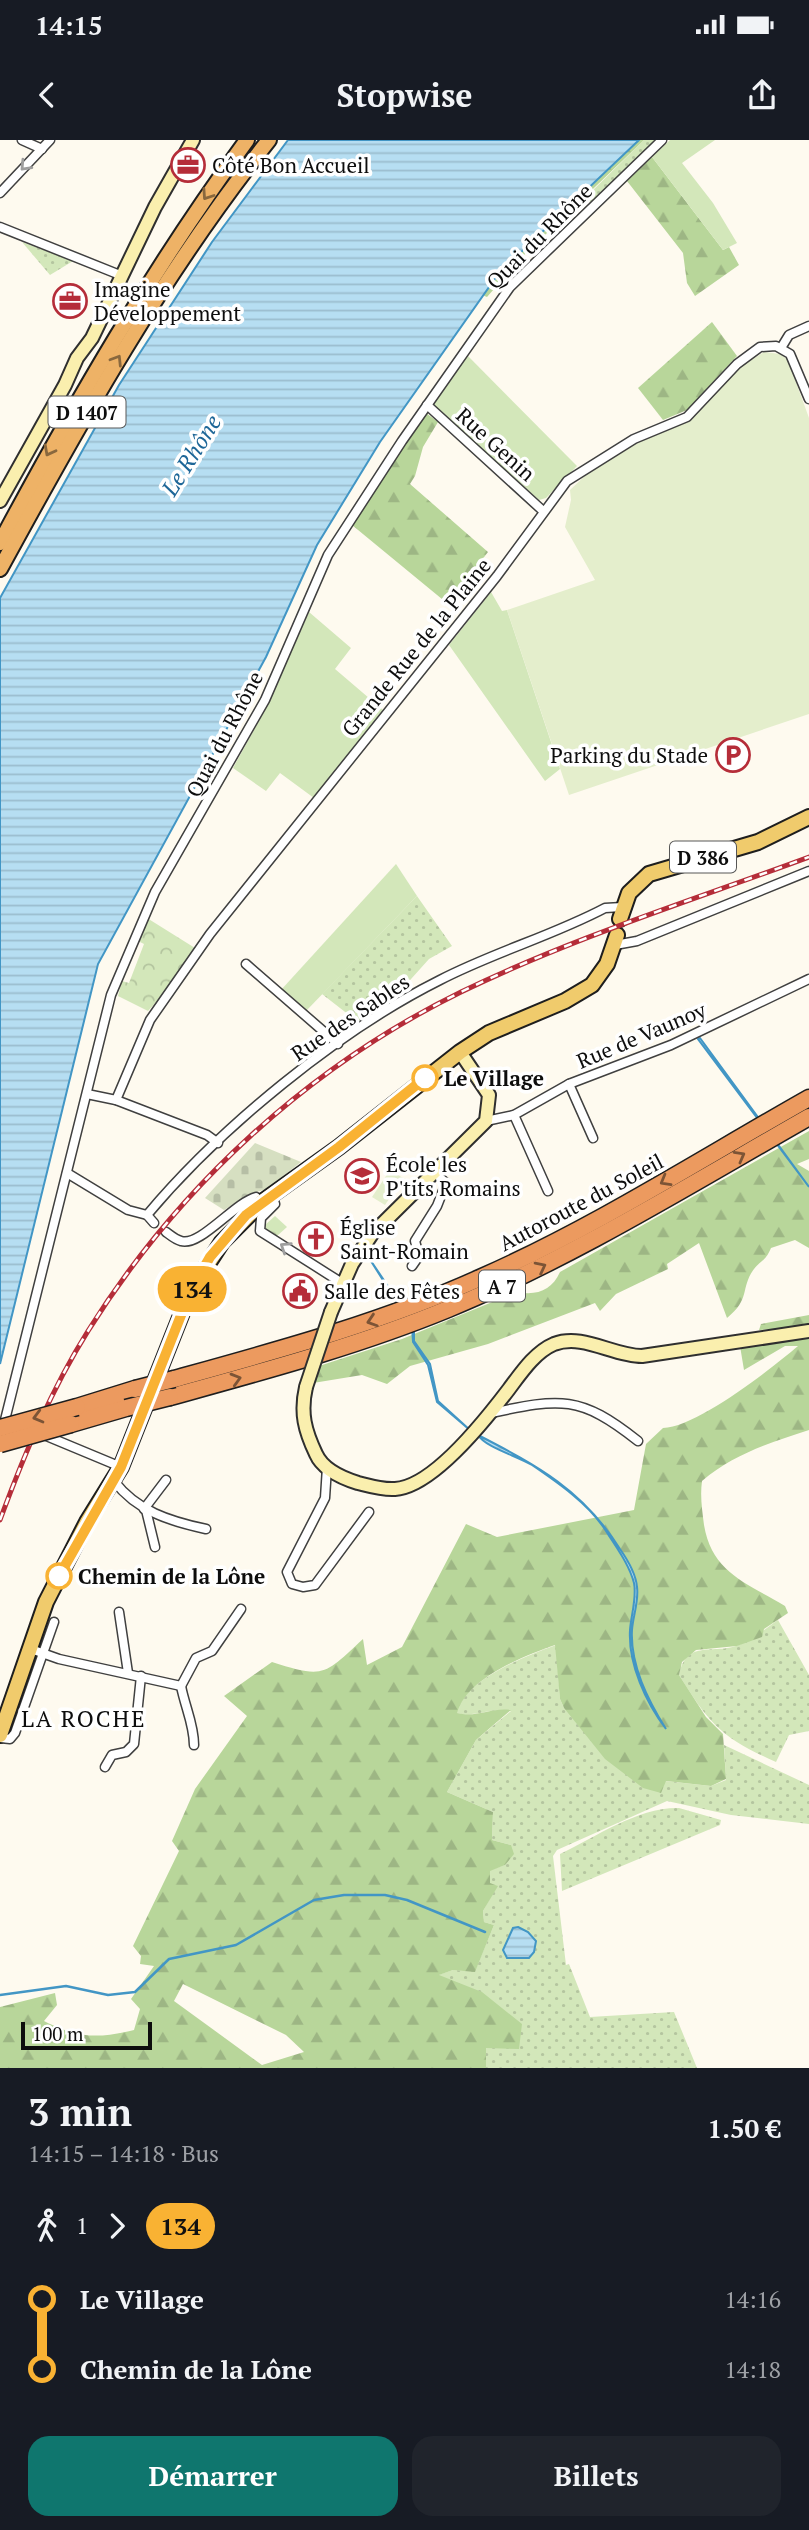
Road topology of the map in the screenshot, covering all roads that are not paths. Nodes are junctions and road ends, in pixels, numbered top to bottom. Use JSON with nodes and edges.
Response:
{"nodes":[{"id":1,"x":22,"y":140,"type":"edge"},
{"id":2,"x":50,"y":140,"type":"edge"},
{"id":3,"x":193,"y":140,"type":"edge"},
{"id":4,"x":247,"y":140,"type":"edge"},
{"id":5,"x":270,"y":140,"type":"edge"},
{"id":6,"x":662,"y":140,"type":"edge"},
{"id":7,"x":41,"y":149,"type":"junction"},
{"id":8,"x":0,"y":193,"type":"edge"},
{"id":9,"x":0,"y":227,"type":"edge"},
{"id":10,"x":120,"y":275,"type":"junction"},
{"id":11,"x":809,"y":326,"type":"edge"},
{"id":12,"x":781,"y":348,"type":"junction"},
{"id":13,"x":809,"y":399,"type":"edge"},
{"id":14,"x":427,"y":405,"type":"junction"},
{"id":15,"x":0,"y":502,"type":"edge"},
{"id":16,"x":542,"y":510,"type":"junction"},
{"id":17,"x":0,"y":543,"type":"edge"},
{"id":18,"x":0,"y":569,"type":"edge"},
{"id":19,"x":809,"y":817,"type":"edge"},
{"id":20,"x":809,"y":871,"type":"edge"},
{"id":21,"x":621,"y":913,"type":"joint"},
{"id":22,"x":616,"y":940,"type":"joint"},
{"id":23,"x":246,"y":964,"type":"dead end"},
{"id":24,"x":809,"y":979,"type":"edge"},
{"id":25,"x":338,"y":1044,"type":"junction"},
{"id":26,"x":460,"y":1052,"type":"junction"},
{"id":27,"x":569,"y":1084,"type":"junction"},
{"id":28,"x":87,"y":1094,"type":"junction"},
{"id":29,"x":809,"y":1098,"type":"edge"},
{"id":30,"x":117,"y":1100,"type":"junction"},
{"id":31,"x":514,"y":1115,"type":"junction"},
{"id":32,"x":809,"y":1117,"type":"edge"},
{"id":33,"x":486,"y":1121,"type":"junction"},
{"id":34,"x":593,"y":1138,"type":"dead end"},
{"id":35,"x":218,"y":1143,"type":"junction"},
{"id":36,"x":67,"y":1173,"type":"junction"},
{"id":37,"x":435,"y":1173,"type":"junction"},
{"id":38,"x":548,"y":1191,"type":"dead end"},
{"id":39,"x":267,"y":1198,"type":"junction"},
{"id":40,"x":147,"y":1215,"type":"junction"},
{"id":41,"x":155,"y":1223,"type":"dead end"},
{"id":42,"x":166,"y":1232,"type":"dead end"},
{"id":43,"x":412,"y":1266,"type":"dead end"},
{"id":44,"x":342,"y":1283,"type":"junction"},
{"id":45,"x":809,"y":1331,"type":"edge"},
{"id":46,"x":491,"y":1413,"type":"junction"},
{"id":47,"x":6,"y":1423,"type":"edge"},
{"id":48,"x":44,"y":1435,"type":"dead end"},
{"id":49,"x":638,"y":1441,"type":"dead end"},
{"id":50,"x":0,"y":1442,"type":"edge"},
{"id":51,"x":121,"y":1467,"type":"junction"},
{"id":52,"x":327,"y":1468,"type":"junction"},
{"id":53,"x":114,"y":1480,"type":"junction"},
{"id":54,"x":166,"y":1480,"type":"dead end"},
{"id":55,"x":145,"y":1509,"type":"junction"},
{"id":56,"x":369,"y":1512,"type":"dead end"},
{"id":57,"x":206,"y":1529,"type":"dead end"},
{"id":58,"x":155,"y":1548,"type":"dead end"},
{"id":59,"x":241,"y":1609,"type":"dead end"},
{"id":60,"x":119,"y":1612,"type":"dead end"},
{"id":61,"x":54,"y":1622,"type":"dead end"},
{"id":62,"x":28,"y":1648,"type":"junction"},
{"id":63,"x":44,"y":1654,"type":"junction"},
{"id":64,"x":128,"y":1673,"type":"junction"},
{"id":65,"x":141,"y":1676,"type":"junction"},
{"id":66,"x":181,"y":1686,"type":"junction"},
{"id":67,"x":0,"y":1736,"type":"edge"},
{"id":68,"x":194,"y":1745,"type":"dead end"},
{"id":69,"x":105,"y":1767,"type":"dead end"}],
"edges":[{"from":1,"to":7,"type":"street"},
{"from":2,"to":7,"type":"street"},
{"from":3,"to":10,"type":"main road"},
{"from":4,"to":17,"type":"highway","number":"D 1407","one_way":true},
{"from":18,"to":5,"type":"highway","number":"D 1407","one_way":true},
{"from":6,"to":14,"type":"street","name":"Quai du Rhône"},
{"from":7,"to":8,"type":"street","one_way":true},
{"from":9,"to":10,"type":"street"},
{"from":10,"to":15,"type":"main road"},
{"from":11,"to":12,"type":"street"},
{"from":12,"to":13,"type":"street"},
{"from":12,"to":16,"type":"street","name":"Grande Rue de la Plaine"},
{"from":14,"to":16,"type":"street","name":"Rue Genin"},
{"from":14,"to":28,"type":"street","name":"Quai du Rhône"},
{"from":16,"to":30,"type":"street","name":"Grande Rue de la Plaine"},
{"from":19,"to":21,"type":"main road","number":"D 386"},
{"from":20,"to":22,"type":"street"},
{"from":21,"to":25,"type":"street","name":"Rue des Sables"},
{"from":22,"to":26,"type":"main road"},
{"from":23,"to":25,"type":"street"},
{"from":24,"to":27,"type":"street","name":"Rue de Vaunoy"},
{"from":25,"to":35,"type":"street","name":"Rue des Sables"},
{"from":26,"to":33,"type":"main road"},
{"from":26,"to":39,"type":"main road"},
{"from":27,"to":31,"type":"street","name":"Rue de Vaunoy"},
{"from":27,"to":34,"type":"street"},
{"from":28,"to":30,"type":"street"},
{"from":28,"to":36,"type":"street","name":"Quai du Rhône"},
{"from":29,"to":47,"type":"highway","name":"Autoroute du Soleil","number":"A 7","one_way":true,"bridge":true},
{"from":30,"to":35,"type":"street"},
{"from":31,"to":33,"type":"street","name":"Rue de Vaunoy"},
{"from":31,"to":38,"type":"street"},
{"from":50,"to":32,"type":"highway","name":"Autoroute du Soleil","number":"A 7","one_way":true,"bridge":true},
{"from":33,"to":37,"type":"main road"},
{"from":35,"to":40,"type":"street","name":"Rue des Sables"},
{"from":36,"to":40,"type":"street"},
{"from":36,"to":47,"type":"street","name":"Quai du Rhône"},
{"from":37,"to":43,"type":"street"},
{"from":37,"to":44,"type":"main road"},
{"from":39,"to":42,"type":"street"},
{"from":44,"to":39,"type":"street","one_way":true},
{"from":39,"to":51,"type":"main road"},
{"from":40,"to":41,"type":"street"},
{"from":44,"to":52,"type":"main road","bridge":true},
{"from":45,"to":46,"type":"main road"},
{"from":46,"to":49,"type":"street"},
{"from":46,"to":52,"type":"main road"},
{"from":47,"to":50,"type":"street","name":"Quai du Rhône"},
{"from":48,"to":51,"type":"street"},
{"from":51,"to":53,"type":"main road"},
{"from":52,"to":56,"type":"street"},
{"from":53,"to":55,"type":"street"},
{"from":53,"to":62,"type":"main road"},
{"from":54,"to":55,"type":"street"},
{"from":55,"to":57,"type":"street"},
{"from":55,"to":58,"type":"street"},
{"from":59,"to":66,"type":"street"},
{"from":60,"to":64,"type":"street"},
{"from":61,"to":63,"type":"street"},
{"from":62,"to":63,"type":"street"},
{"from":62,"to":67,"type":"main road"},
{"from":63,"to":64,"type":"street"},
{"from":63,"to":67,"type":"street"},
{"from":64,"to":65,"type":"street"},
{"from":65,"to":66,"type":"street"},
{"from":65,"to":69,"type":"street"},
{"from":66,"to":68,"type":"street"}]}
